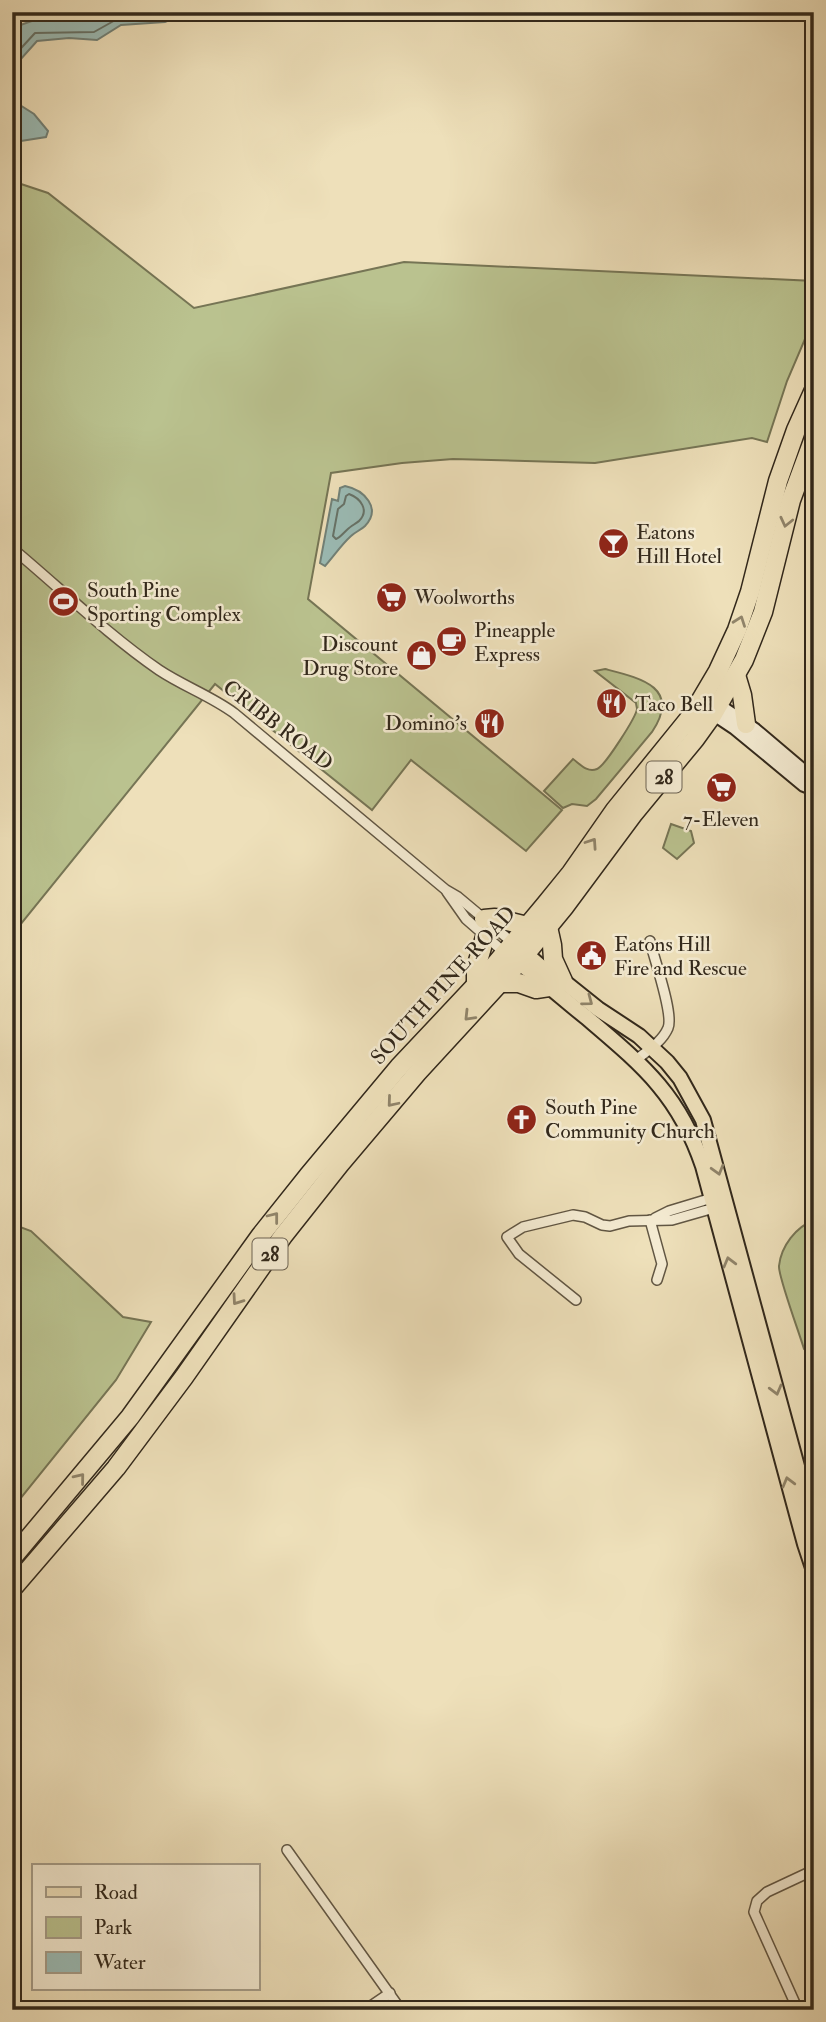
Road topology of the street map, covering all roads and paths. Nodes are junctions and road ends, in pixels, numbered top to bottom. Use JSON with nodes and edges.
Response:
{"nodes":[{"id":1,"x":814,"y":390,"type":"edge"},
{"id":2,"x":814,"y":438,"type":"edge"},
{"id":3,"x":12,"y":548,"type":"edge"},
{"id":4,"x":736,"y":676,"type":"junction"},
{"id":5,"x":709,"y":705,"type":"junction"},
{"id":6,"x":746,"y":724,"type":"junction"},
{"id":7,"x":814,"y":780,"type":"edge"},
{"id":8,"x":814,"y":789,"type":"edge"},
{"id":9,"x":446,"y":890,"type":"junction"},
{"id":10,"x":527,"y":926,"type":"junction"},
{"id":11,"x":548,"y":927,"type":"junction"},
{"id":12,"x":484,"y":928,"type":"junction"},
{"id":13,"x":650,"y":941,"type":"dead end"},
{"id":14,"x":516,"y":953,"type":"junction"},
{"id":15,"x":501,"y":983,"type":"junction"},
{"id":16,"x":556,"y":984,"type":"junction"},
{"id":17,"x":476,"y":985,"type":"junction"},
{"id":18,"x":652,"y":1047,"type":"junction"},
{"id":19,"x":636,"y":1060,"type":"junction"},
{"id":20,"x":713,"y":1203,"type":"junction"},
{"id":21,"x":650,"y":1220,"type":"junction"},
{"id":22,"x":657,"y":1280,"type":"dead end"},
{"id":23,"x":576,"y":1300,"type":"dead end"},
{"id":24,"x":814,"y":1529,"type":"edge"},
{"id":25,"x":12,"y":1558,"type":"edge"},
{"id":26,"x":814,"y":1571,"type":"edge"},
{"id":27,"x":12,"y":1589,"type":"edge"},
{"id":28,"x":287,"y":1850,"type":"dead end"},
{"id":29,"x":814,"y":1870,"type":"edge"},
{"id":30,"x":390,"y":1993,"type":"junction"},
{"id":31,"x":365,"y":2010,"type":"edge"},
{"id":32,"x":401,"y":2010,"type":"edge"},
{"id":33,"x":798,"y":2010,"type":"edge"}],
"edges":[{"from":5,"to":1,"type":"highway","name":"SOUTH PINE ROAD","number":"28","one_way":true},
{"from":2,"to":4,"type":"highway","name":"SOUTH PINE ROAD","number":"28","one_way":true},
{"from":3,"to":9,"type":"street","name":"CRIBB ROAD"},
{"from":4,"to":5,"type":"highway","name":"SOUTH PINE ROAD","number":"28"},
{"from":4,"to":6,"type":"highway"},
{"from":5,"to":6,"type":"street"},
{"from":5,"to":8,"type":"street"},
{"from":10,"to":5,"type":"highway","name":"SOUTH PINE ROAD","number":"28","one_way":true},
{"from":5,"to":11,"type":"highway","name":"SOUTH PINE ROAD","number":"28"},
{"from":6,"to":7,"type":"street"},
{"from":9,"to":12,"type":"street","name":"CRIBB ROAD"},
{"from":9,"to":12,"type":"street","name":"CRIBB ROAD"},
{"from":10,"to":12,"type":"highway"},
{"from":10,"to":14,"type":"highway","name":"SOUTH PINE ROAD","number":"28"},
{"from":11,"to":14,"type":"highway","name":"SOUTH PINE ROAD","number":"28"},
{"from":11,"to":16,"type":"highway"},
{"from":12,"to":14,"type":"street","name":"CRIBB ROAD"},
{"from":12,"to":14,"type":"street","name":"CRIBB ROAD"},
{"from":12,"to":17,"type":"highway"},
{"from":13,"to":18,"type":"street"},
{"from":14,"to":15,"type":"highway","name":"SOUTH PINE ROAD","number":"28"},
{"from":14,"to":16,"type":"main road"},
{"from":14,"to":17,"type":"highway","name":"SOUTH PINE ROAD","number":"28"},
{"from":15,"to":16,"type":"highway"},
{"from":15,"to":27,"type":"highway","name":"SOUTH PINE ROAD","number":"28","one_way":true},
{"from":16,"to":18,"type":"main road","one_way":true},
{"from":16,"to":19,"type":"main road"},
{"from":25,"to":17,"type":"highway","name":"SOUTH PINE ROAD","number":"28","one_way":true},
{"from":18,"to":19,"type":"street"},
{"from":18,"to":24,"type":"main road","one_way":true},
{"from":19,"to":20,"type":"main road"},
{"from":20,"to":21,"type":"street"},
{"from":26,"to":20,"type":"main road","one_way":true},
{"from":21,"to":22,"type":"street"},
{"from":21,"to":23,"type":"street"},
{"from":28,"to":30,"type":"street"},
{"from":29,"to":33,"type":"street"},
{"from":30,"to":31,"type":"street"},
{"from":30,"to":32,"type":"street"}]}
